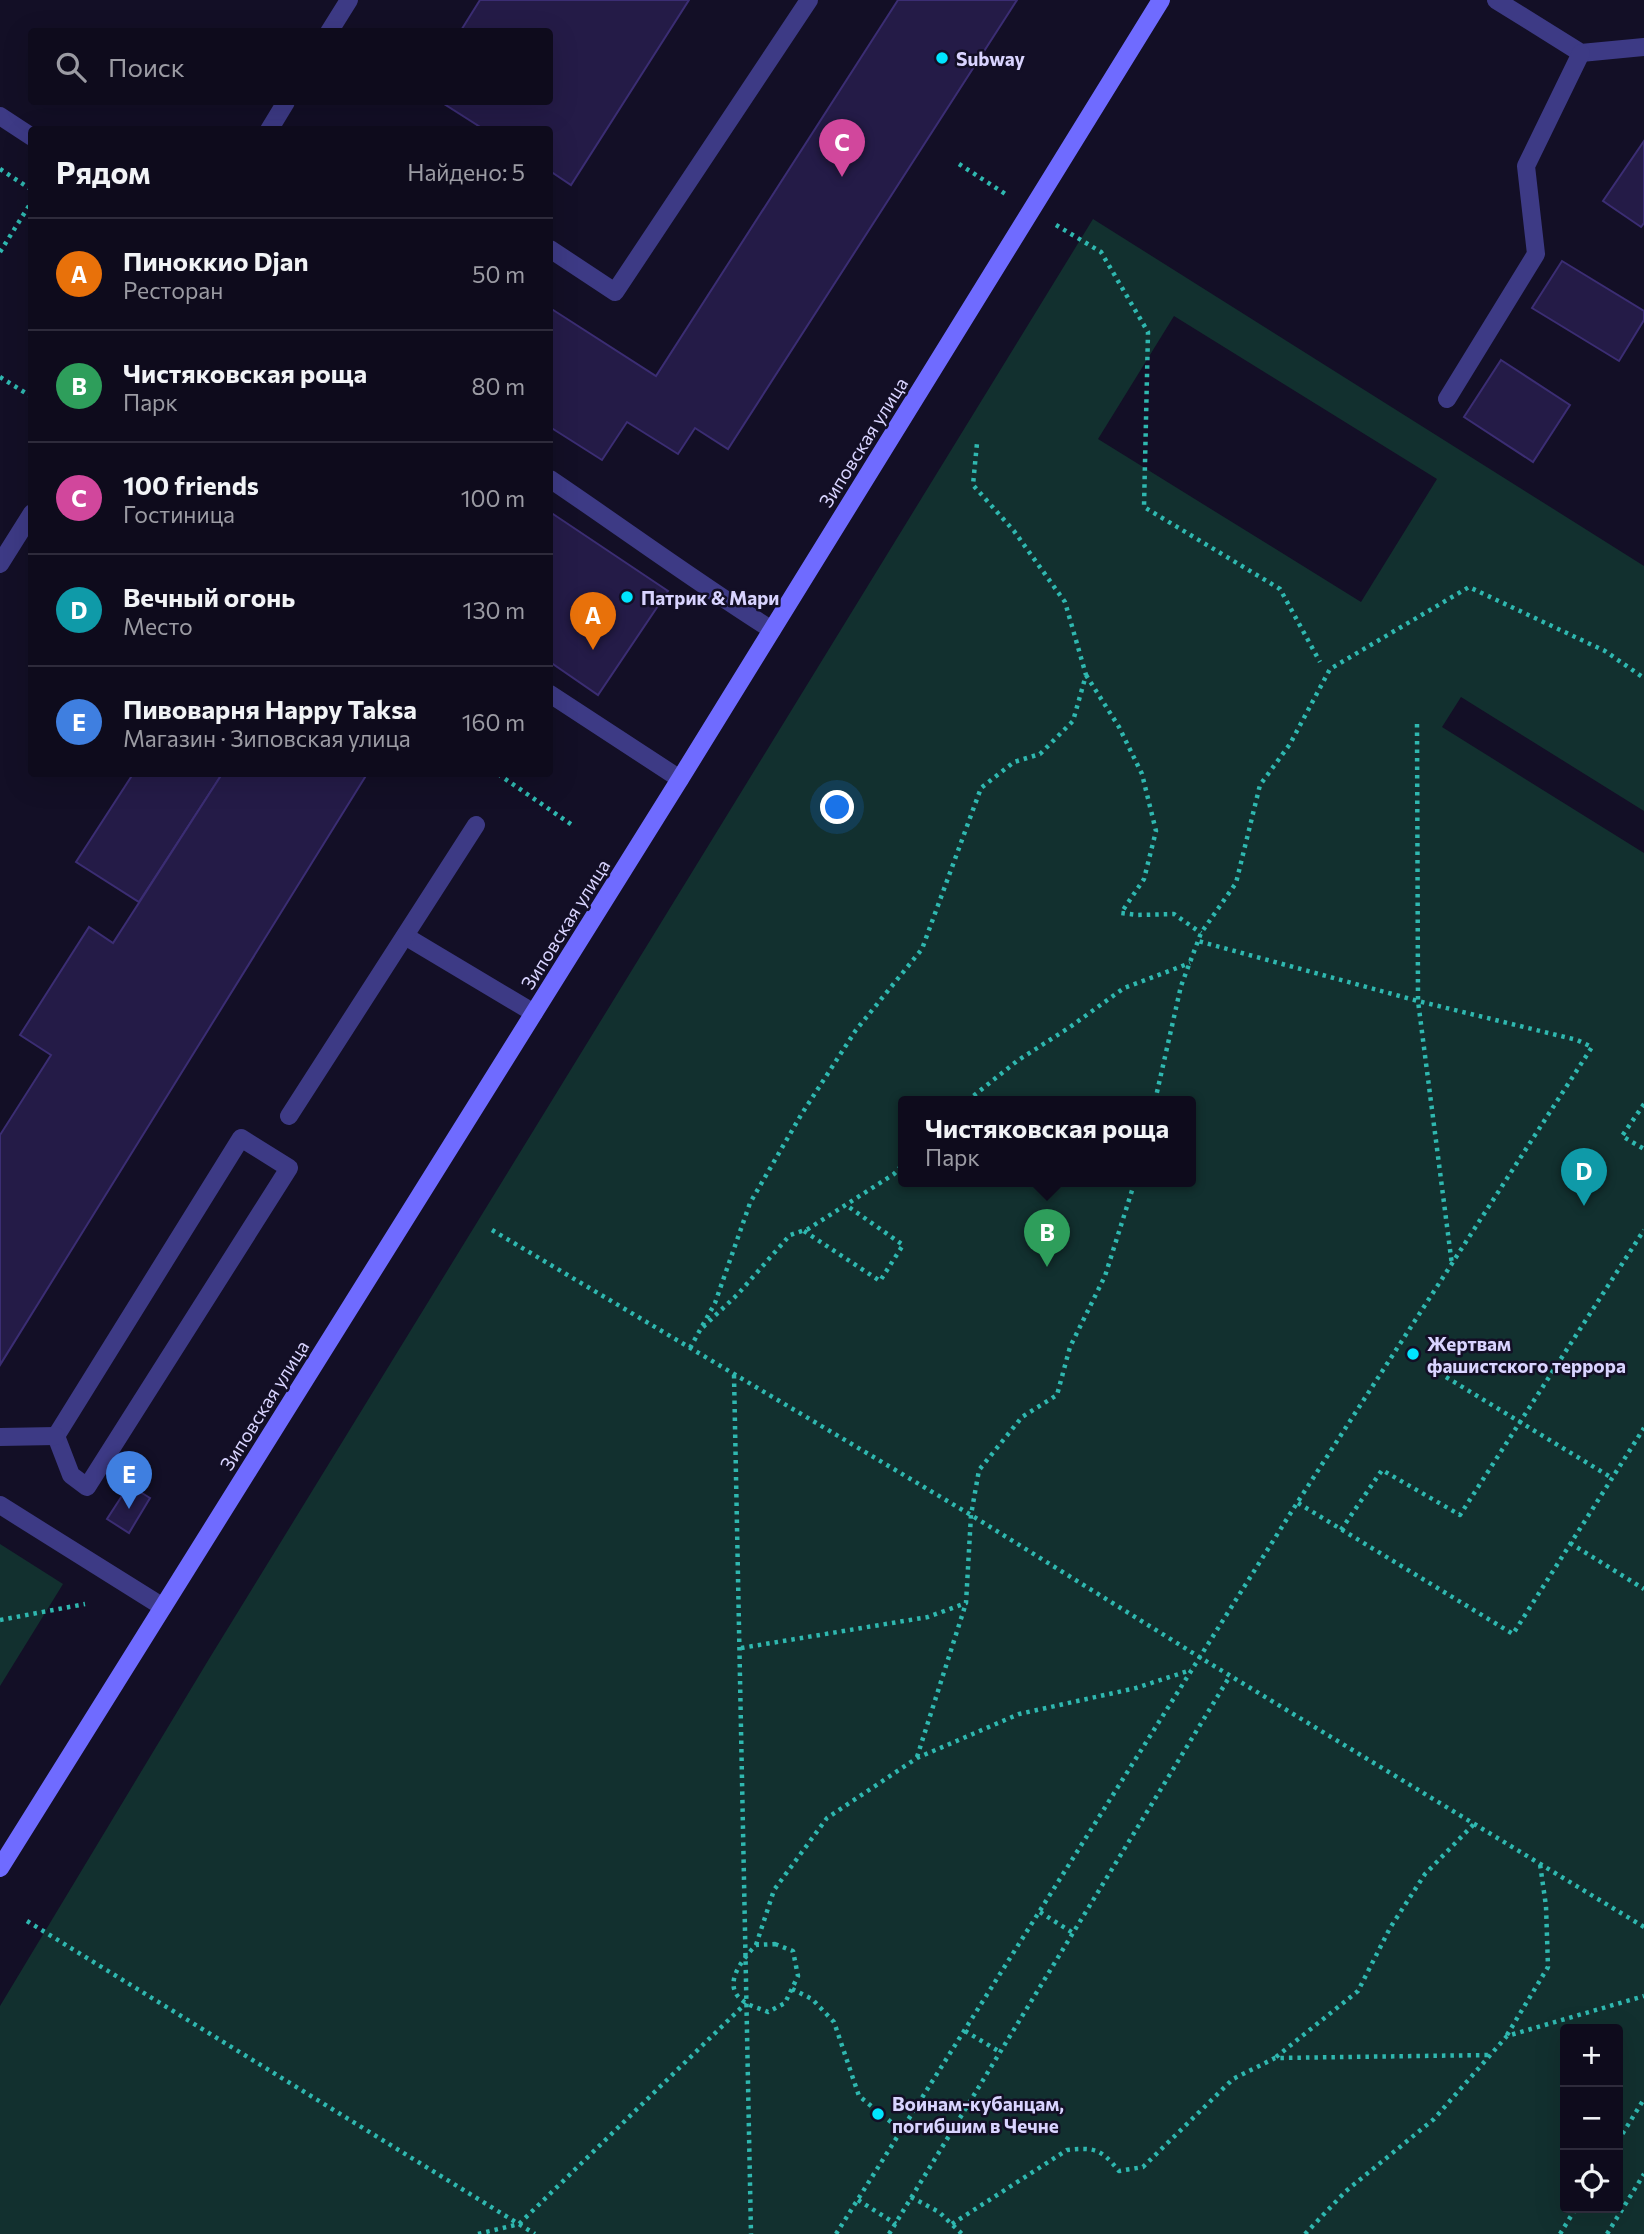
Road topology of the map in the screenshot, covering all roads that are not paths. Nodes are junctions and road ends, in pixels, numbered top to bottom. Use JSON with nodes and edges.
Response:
{"nodes":[{"id":1,"x":349,"y":0,"type":"edge"},
{"id":2,"x":809,"y":0,"type":"edge"},
{"id":3,"x":1161,"y":0,"type":"edge"},
{"id":4,"x":1496,"y":0,"type":"edge"},
{"id":5,"x":332,"y":28,"type":"edge"},
{"id":6,"x":1644,"y":47,"type":"edge"},
{"id":7,"x":1581,"y":53,"type":"junction"},
{"id":8,"x":284,"y":105,"type":"edge"},
{"id":9,"x":0,"y":116,"type":"edge"},
{"id":10,"x":271,"y":126,"type":"edge"},
{"id":11,"x":28,"y":134,"type":"edge"},
{"id":12,"x":553,"y":251,"type":"edge"},
{"id":13,"x":1447,"y":399,"type":"dead end"},
{"id":14,"x":553,"y":481,"type":"edge"},
{"id":15,"x":28,"y":519,"type":"edge"},
{"id":16,"x":0,"y":564,"type":"edge"},
{"id":17,"x":772,"y":630,"type":"junction"},
{"id":18,"x":553,"y":696,"type":"edge"},
{"id":19,"x":680,"y":779,"type":"junction"},
{"id":20,"x":476,"y":825,"type":"dead end"},
{"id":21,"x":405,"y":936,"type":"junction"},
{"id":22,"x":534,"y":1013,"type":"junction"},
{"id":23,"x":289,"y":1116,"type":"dead end"},
{"id":24,"x":56,"y":1436,"type":"junction"},
{"id":25,"x":0,"y":1437,"type":"edge"},
{"id":26,"x":0,"y":1505,"type":"edge"},
{"id":27,"x":163,"y":1607,"type":"junction"},
{"id":28,"x":0,"y":1868,"type":"edge"}],
"edges":[{"from":1,"to":5,"type":"lane"},
{"from":2,"to":12,"type":"lane"},
{"from":3,"to":17,"type":"street","name":"Зиповская улица"},
{"from":4,"to":7,"type":"lane"},
{"from":6,"to":7,"type":"lane"},
{"from":7,"to":13,"type":"lane"},
{"from":8,"to":10,"type":"lane"},
{"from":9,"to":11,"type":"lane"},
{"from":14,"to":17,"type":"lane"},
{"from":15,"to":16,"type":"lane"},
{"from":17,"to":19,"type":"street","name":"Зиповская улица"},
{"from":18,"to":19,"type":"lane"},
{"from":19,"to":22,"type":"street","name":"Зиповская улица"},
{"from":20,"to":21,"type":"lane"},
{"from":21,"to":22,"type":"lane"},
{"from":21,"to":23,"type":"lane"},
{"from":22,"to":27,"type":"street","name":"Зиповская улица"},
{"from":24,"to":24,"type":"lane"},
{"from":24,"to":25,"type":"lane"},
{"from":26,"to":27,"type":"lane"},
{"from":27,"to":28,"type":"street","name":"Зиповская улица"}]}
